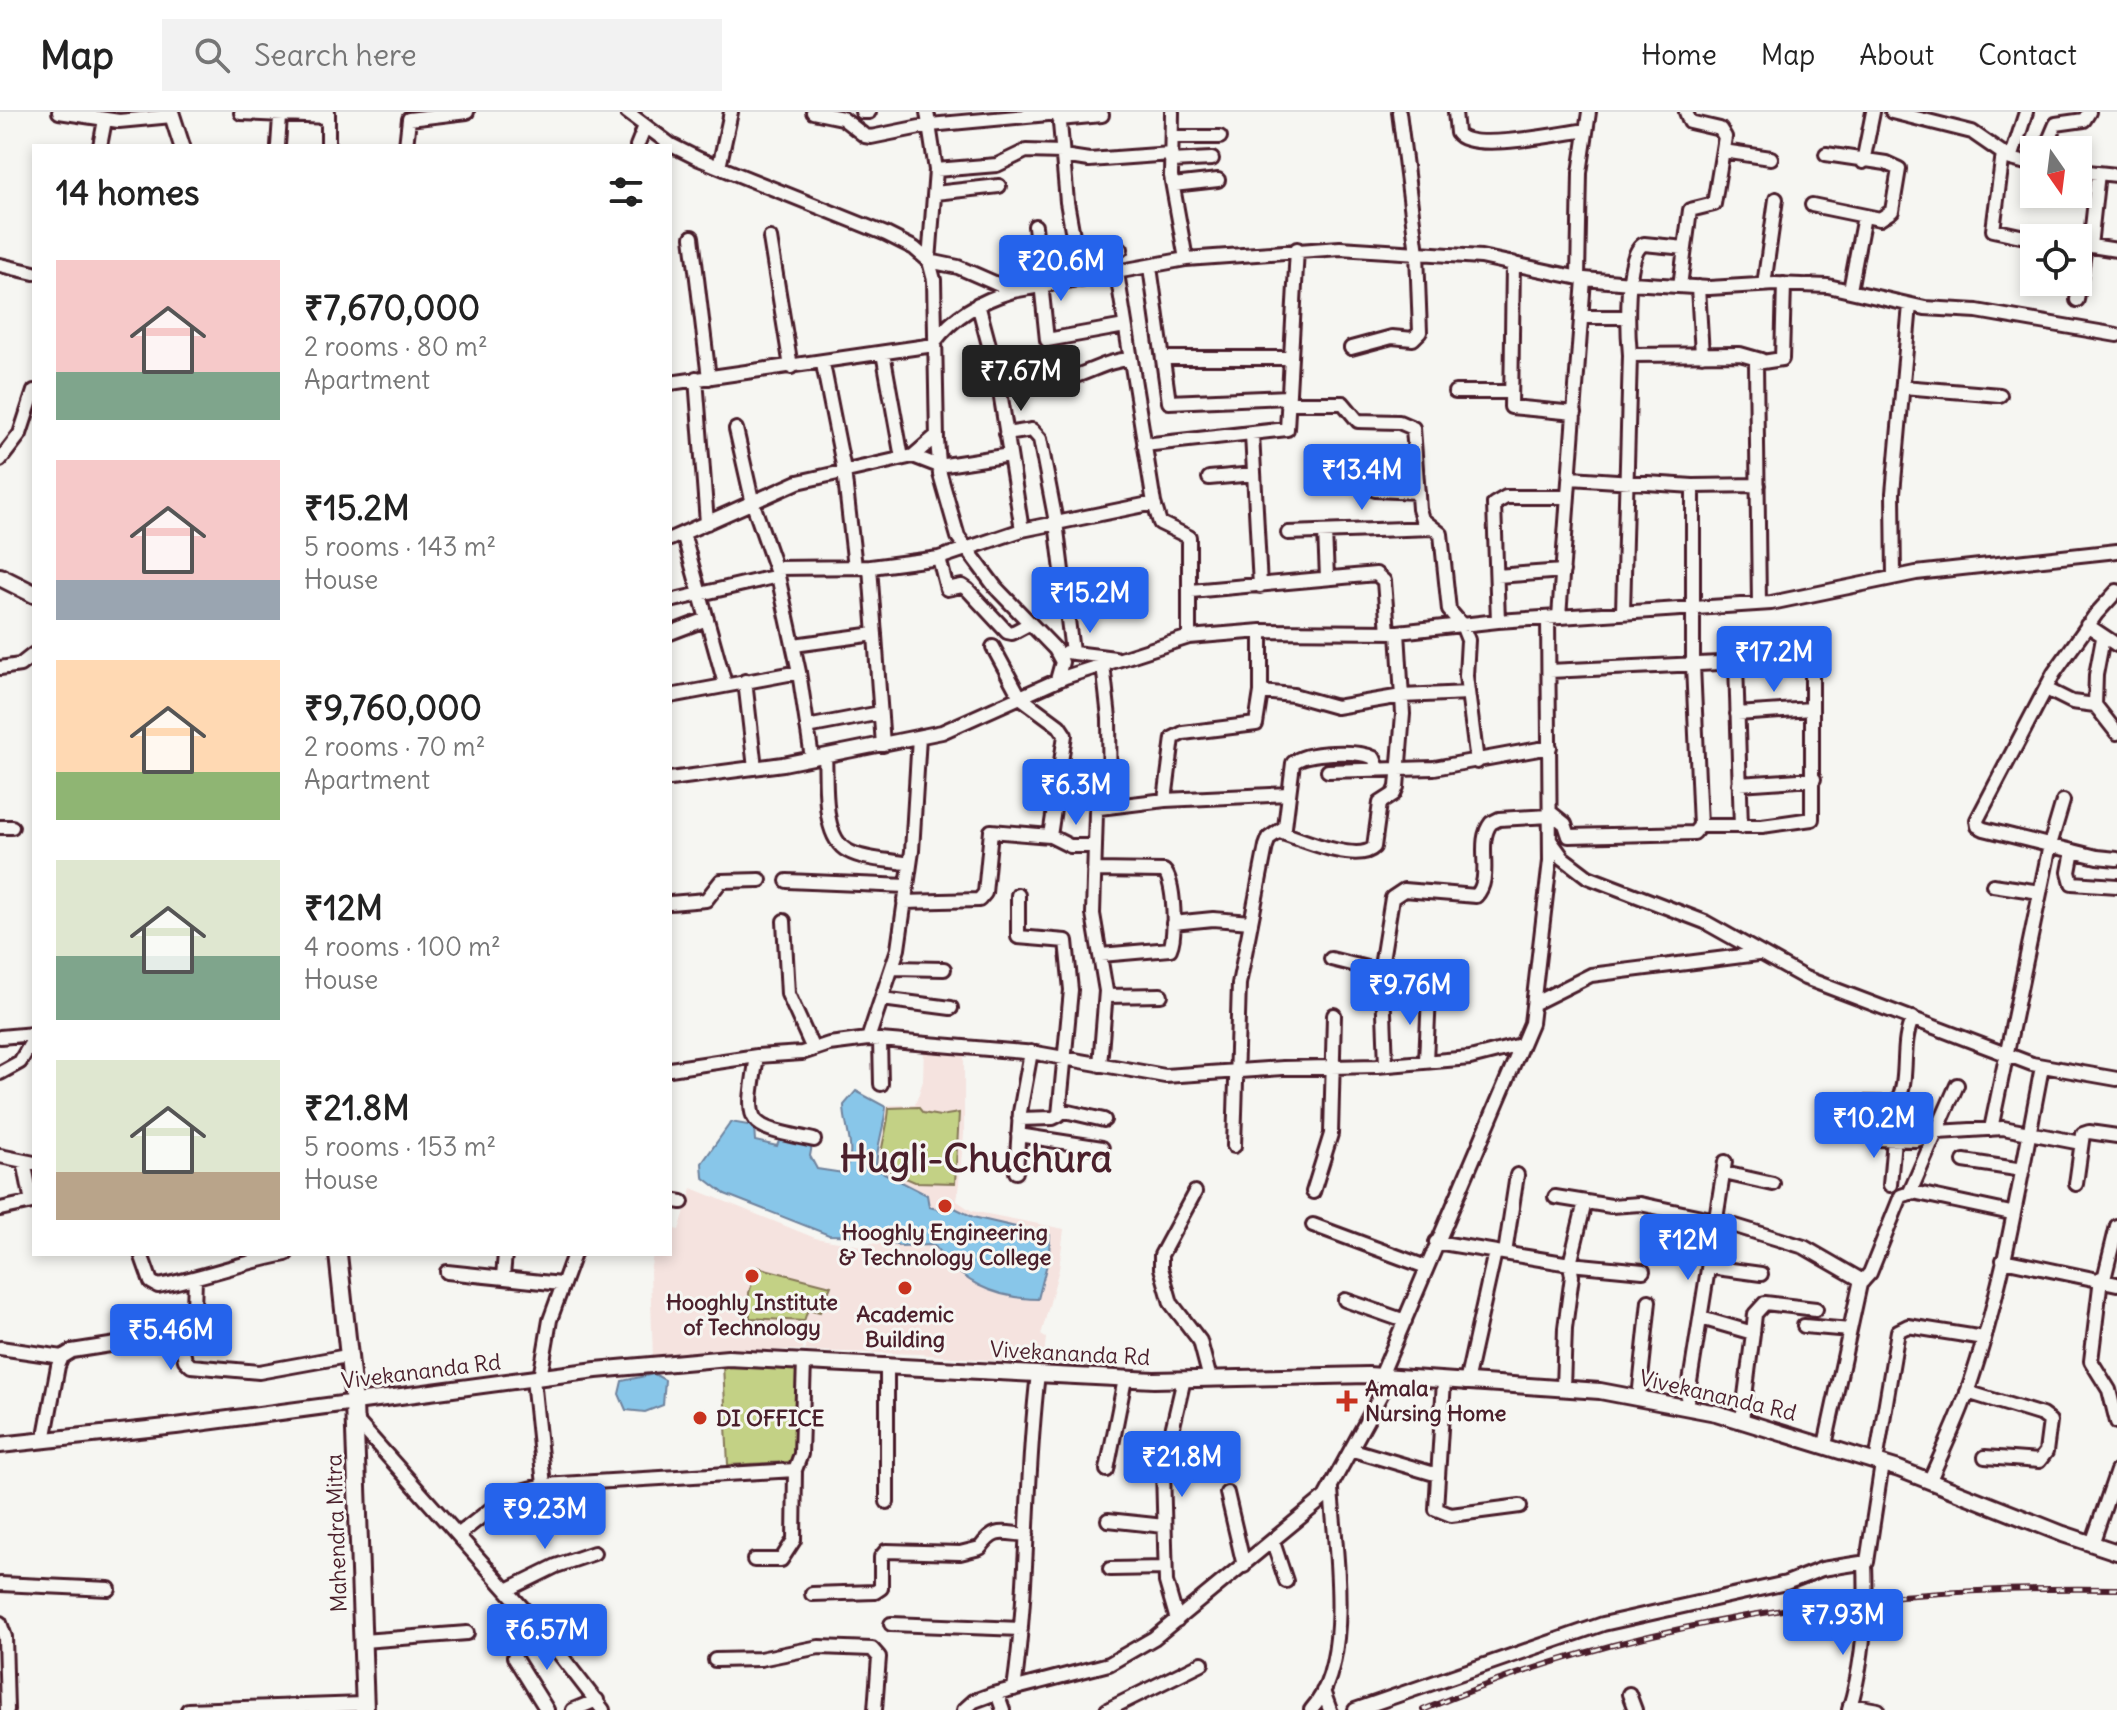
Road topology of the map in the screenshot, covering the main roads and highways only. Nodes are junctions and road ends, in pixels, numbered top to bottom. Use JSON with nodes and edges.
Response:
{"nodes":[{"id":1,"x":1,"y":578,"type":"edge"},
{"id":2,"x":32,"y":593,"type":"edge"},
{"id":3,"x":338,"y":1256,"type":"edge"},
{"id":4,"x":364,"y":1707,"type":"edge"}],
"edges":[{"from":1,"to":2,"type":"main road"},
{"from":3,"to":4,"type":"main road","name":"Mahendra Mitra"}]}
